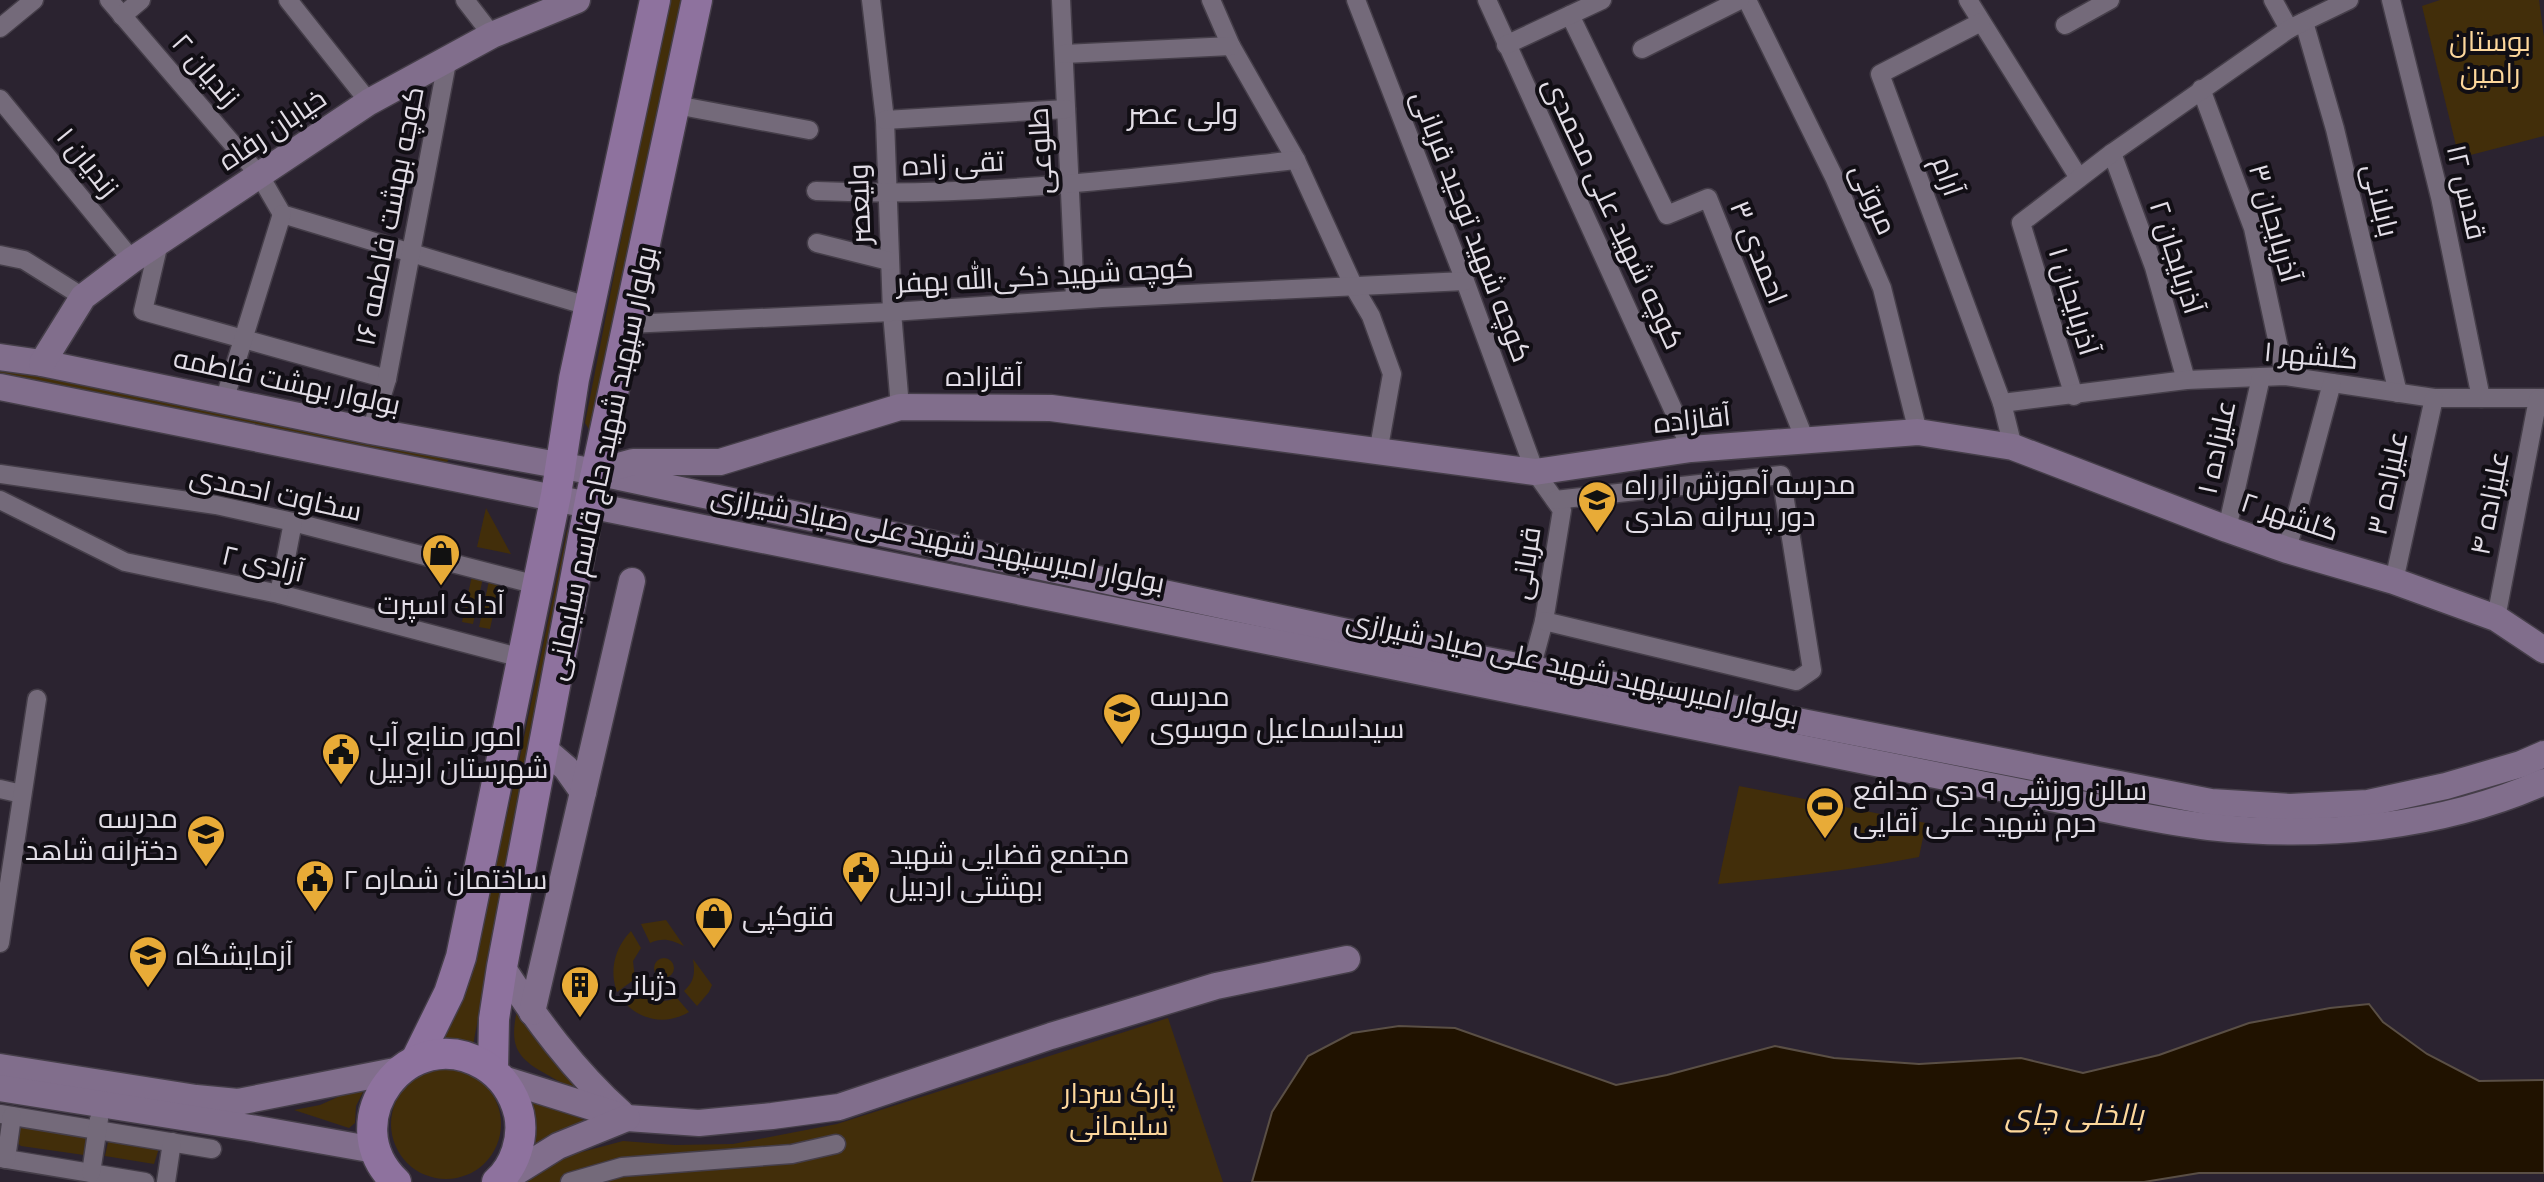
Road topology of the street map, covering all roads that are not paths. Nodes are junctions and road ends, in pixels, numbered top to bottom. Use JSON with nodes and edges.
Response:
{"nodes":[{"id":1,"x":34,"y":0,"type":"edge"},
{"id":2,"x":109,"y":0,"type":"edge"},
{"id":3,"x":141,"y":0,"type":"edge"},
{"id":4,"x":288,"y":0,"type":"edge"},
{"id":5,"x":465,"y":0,"type":"edge"},
{"id":6,"x":577,"y":0,"type":"edge"},
{"id":7,"x":655,"y":0,"type":"edge"},
{"id":8,"x":697,"y":0,"type":"edge"},
{"id":9,"x":871,"y":0,"type":"edge"},
{"id":10,"x":1061,"y":0,"type":"edge"},
{"id":11,"x":1211,"y":0,"type":"edge"},
{"id":12,"x":1356,"y":0,"type":"edge"},
{"id":13,"x":1487,"y":0,"type":"edge"},
{"id":14,"x":1602,"y":0,"type":"edge"},
{"id":15,"x":1740,"y":0,"type":"edge"},
{"id":16,"x":1747,"y":0,"type":"edge"},
{"id":17,"x":1968,"y":0,"type":"edge"},
{"id":18,"x":2110,"y":0,"type":"edge"},
{"id":19,"x":2273,"y":0,"type":"edge"},
{"id":20,"x":2349,"y":0,"type":"edge"},
{"id":21,"x":2391,"y":0,"type":"edge"},
{"id":22,"x":1570,"y":15,"type":"junction"},
{"id":23,"x":122,"y":16,"type":"junction"},
{"id":24,"x":1981,"y":22,"type":"junction"},
{"id":25,"x":2065,"y":25,"type":"dead end"},
{"id":26,"x":2297,"y":26,"type":"junction"},
{"id":27,"x":0,"y":28,"type":"edge"},
{"id":28,"x":492,"y":35,"type":"junction"},
{"id":29,"x":1506,"y":45,"type":"junction"},
{"id":30,"x":1231,"y":46,"type":"junction"},
{"id":31,"x":1642,"y":49,"type":"dead end"},
{"id":32,"x":1064,"y":54,"type":"junction"},
{"id":33,"x":448,"y":57,"type":"junction"},
{"id":34,"x":2201,"y":89,"type":"junction"},
{"id":35,"x":0,"y":99,"type":"edge"},
{"id":36,"x":369,"y":102,"type":"junction"},
{"id":37,"x":676,"y":105,"type":"junction"},
{"id":38,"x":1066,"y":109,"type":"junction"},
{"id":39,"x":885,"y":120,"type":"junction"},
{"id":40,"x":809,"y":130,"type":"dead end"},
{"id":41,"x":2112,"y":153,"type":"junction"},
{"id":42,"x":1296,"y":160,"type":"junction"},
{"id":43,"x":260,"y":176,"type":"junction"},
{"id":44,"x":2079,"y":178,"type":"junction"},
{"id":45,"x":1070,"y":185,"type":"junction"},
{"id":46,"x":816,"y":191,"type":"dead end"},
{"id":47,"x":888,"y":194,"type":"junction"},
{"id":48,"x":282,"y":214,"type":"junction"},
{"id":49,"x":159,"y":243,"type":"junction"},
{"id":50,"x":817,"y":243,"type":"dead end"},
{"id":51,"x":409,"y":252,"type":"junction"},
{"id":52,"x":0,"y":255,"type":"edge"},
{"id":53,"x":132,"y":260,"type":"junction"},
{"id":54,"x":889,"y":261,"type":"junction"},
{"id":55,"x":1465,"y":281,"type":"junction"},
{"id":56,"x":1354,"y":287,"type":"junction"},
{"id":57,"x":83,"y":297,"type":"junction"},
{"id":58,"x":1075,"y":299,"type":"junction"},
{"id":59,"x":591,"y":307,"type":"junction"},
{"id":60,"x":892,"y":312,"type":"junction"},
{"id":61,"x":628,"y":324,"type":"junction"},
{"id":62,"x":243,"y":339,"type":"junction"},
{"id":63,"x":0,"y":357,"type":"edge"},
{"id":64,"x":42,"y":363,"type":"junction"},
{"id":65,"x":2285,"y":376,"type":"junction"},
{"id":66,"x":2261,"y":377,"type":"junction"},
{"id":67,"x":387,"y":379,"type":"junction"},
{"id":68,"x":2186,"y":380,"type":"junction"},
{"id":69,"x":2332,"y":383,"type":"junction"},
{"id":70,"x":0,"y":387,"type":"edge"},
{"id":71,"x":2398,"y":393,"type":"junction"},
{"id":72,"x":2074,"y":396,"type":"junction"},
{"id":73,"x":2434,"y":398,"type":"junction"},
{"id":74,"x":2481,"y":398,"type":"junction"},
{"id":75,"x":2541,"y":399,"type":"edge"},
{"id":76,"x":224,"y":401,"type":"junction"},
{"id":77,"x":2002,"y":403,"type":"junction"},
{"id":78,"x":900,"y":407,"type":"junction"},
{"id":79,"x":371,"y":431,"type":"junction"},
{"id":80,"x":1918,"y":432,"type":"junction"},
{"id":81,"x":1805,"y":440,"type":"junction"},
{"id":82,"x":2013,"y":447,"type":"junction"},
{"id":83,"x":1691,"y":449,"type":"junction"},
{"id":84,"x":1378,"y":453,"type":"junction"},
{"id":85,"x":1535,"y":472,"type":"junction"},
{"id":86,"x":0,"y":474,"type":"edge"},
{"id":87,"x":558,"y":481,"type":"junction"},
{"id":88,"x":593,"y":487,"type":"junction"},
{"id":89,"x":0,"y":500,"type":"edge"},
{"id":90,"x":1555,"y":500,"type":"junction"},
{"id":91,"x":293,"y":522,"type":"junction"},
{"id":92,"x":2227,"y":529,"type":"junction"},
{"id":93,"x":2287,"y":550,"type":"junction"},
{"id":94,"x":632,"y":581,"type":"dead end"},
{"id":95,"x":2394,"y":581,"type":"junction"},
{"id":96,"x":537,"y":585,"type":"junction"},
{"id":97,"x":279,"y":594,"type":"junction"},
{"id":98,"x":2496,"y":618,"type":"junction"},
{"id":99,"x":1544,"y":621,"type":"junction"},
{"id":100,"x":2544,"y":650,"type":"edge"},
{"id":101,"x":522,"y":658,"type":"junction"},
{"id":102,"x":1529,"y":680,"type":"junction"},
{"id":103,"x":37,"y":699,"type":"dead end"},
{"id":104,"x":544,"y":749,"type":"junction"},
{"id":105,"x":2544,"y":754,"type":"edge"},
{"id":106,"x":2544,"y":782,"type":"edge"},
{"id":107,"x":0,"y":789,"type":"edge"},
{"id":108,"x":583,"y":792,"type":"junction"},
{"id":109,"x":22,"y":794,"type":"junction"},
{"id":110,"x":4,"y":892,"type":"edge"},
{"id":111,"x":0,"y":943,"type":"edge"},
{"id":112,"x":1347,"y":959,"type":"dead end"},
{"id":113,"x":502,"y":967,"type":"junction"},
{"id":114,"x":532,"y":1012,"type":"junction"},
{"id":115,"x":408,"y":1065,"type":"junction"},
{"id":116,"x":0,"y":1067,"type":"edge"},
{"id":117,"x":496,"y":1074,"type":"junction"},
{"id":118,"x":0,"y":1088,"type":"edge"},
{"id":119,"x":272,"y":1096,"type":"junction"},
{"id":120,"x":6,"y":1115,"type":"edge"},
{"id":121,"x":99,"y":1117,"type":"junction"},
{"id":122,"x":627,"y":1118,"type":"junction"},
{"id":123,"x":273,"y":1132,"type":"junction"},
{"id":124,"x":172,"y":1142,"type":"junction"},
{"id":125,"x":836,"y":1144,"type":"dead end"},
{"id":126,"x":212,"y":1149,"type":"dead end"},
{"id":127,"x":3,"y":1158,"type":"edge"},
{"id":128,"x":387,"y":1172,"type":"edge"},
{"id":129,"x":91,"y":1173,"type":"junction"},
{"id":130,"x":145,"y":1182,"type":"edge"},
{"id":131,"x":166,"y":1182,"type":"edge"},
{"id":132,"x":498,"y":1182,"type":"edge"},
{"id":133,"x":570,"y":1182,"type":"edge"}],
"edges":[{"from":1,"to":27,"type":"street"},
{"from":2,"to":23,"type":"street","name":"زندیان ۲"},
{"from":3,"to":23,"type":"street"},
{"from":4,"to":36,"type":"street"},
{"from":5,"to":28,"type":"street"},
{"from":6,"to":28,"type":"main road","name":"خیابان رفاه"},
{"from":7,"to":59,"type":"main road","name":"بولوار سپهبد شهید حاج قاسم سلیمانی"},
{"from":8,"to":37,"type":"main road","name":"بولوار سپهبد شهید حاج قاسم سلیمانی"},
{"from":9,"to":39,"type":"street","name":"ولیعصر"},
{"from":10,"to":32,"type":"street","name":"طلوعی"},
{"from":11,"to":30,"type":"street"},
{"from":12,"to":55,"type":"street","name":"کوچه شهید توحید قربانی"},
{"from":13,"to":29,"type":"street","name":"کوچه شهید علی محمدی"},
{"from":14,"to":22,"type":"street"},
{"from":15,"to":31,"type":"street"},
{"from":16,"to":80,"type":"street","name":"مروتی"},
{"from":17,"to":24,"type":"street"},
{"from":18,"to":25,"type":"street"},
{"from":19,"to":26,"type":"street","name":"بابلانی"},
{"from":20,"to":26,"type":"street"},
{"from":21,"to":74,"type":"street","name":"قدس ۱۲"},
{"from":22,"to":29,"type":"street"},
{"from":22,"to":81,"type":"street","name":"احمدی ۳"},
{"from":23,"to":43,"type":"street","name":"زندیان ۲"},
{"from":24,"to":44,"type":"street"},
{"from":24,"to":77,"type":"street","name":"آرام"},
{"from":26,"to":34,"type":"street"},
{"from":26,"to":71,"type":"street","name":"بابلانی"},
{"from":28,"to":33,"type":"main road","name":"خیابان رفاه"},
{"from":29,"to":83,"type":"street","name":"کوچه شهید علی محمدی"},
{"from":30,"to":32,"type":"street"},
{"from":30,"to":42,"type":"street"},
{"from":32,"to":38,"type":"street","name":"طلوعی"},
{"from":33,"to":36,"type":"main road","name":"خیابان رفاه"},
{"from":33,"to":51,"type":"street","name":"کوچه بهشت فاطمه ۱۶"},
{"from":34,"to":41,"type":"street"},
{"from":34,"to":65,"type":"street","name":"آذربایجان ۳"},
{"from":35,"to":53,"type":"street","name":"زندیان ۱"},
{"from":36,"to":43,"type":"main road","name":"خیابان رفاه"},
{"from":37,"to":40,"type":"street"},
{"from":37,"to":61,"type":"main road","name":"بولوار سپهبد شهید حاج قاسم سلیمانی"},
{"from":38,"to":39,"type":"street"},
{"from":38,"to":45,"type":"street","name":"طلوعی"},
{"from":39,"to":47,"type":"street","name":"ولیعصر"},
{"from":41,"to":44,"type":"street"},
{"from":41,"to":68,"type":"street","name":"آذربایجان ۲"},
{"from":42,"to":45,"type":"street"},
{"from":42,"to":56,"type":"street"},
{"from":43,"to":48,"type":"street","name":"زندیان ۲"},
{"from":43,"to":49,"type":"main road","name":"خیابان رفاه"},
{"from":44,"to":72,"type":"street","name":"آذربایجان ۱"},
{"from":45,"to":47,"type":"street","name":"تقی زاده"},
{"from":45,"to":58,"type":"street","name":"طلوعی"},
{"from":46,"to":47,"type":"street","name":"تقی زاده"},
{"from":47,"to":54,"type":"street","name":"ولیعصر"},
{"from":48,"to":51,"type":"street"},
{"from":48,"to":62,"type":"street"},
{"from":49,"to":53,"type":"main road","name":"خیابان رفاه"},
{"from":49,"to":62,"type":"street"},
{"from":50,"to":54,"type":"street"},
{"from":51,"to":59,"type":"street"},
{"from":51,"to":67,"type":"street","name":"کوچه بهشت فاطمه ۱۶"},
{"from":52,"to":57,"type":"street"},
{"from":53,"to":57,"type":"main road","name":"خیابان رفاه"},
{"from":54,"to":60,"type":"street","name":"ولیعصر"},
{"from":55,"to":56,"type":"street","name":"کوچه شهید ذکی‌الله بهفر"},
{"from":55,"to":85,"type":"street","name":"کوچه شهید توحید قربانی"},
{"from":56,"to":58,"type":"street","name":"کوچه شهید ذکی‌الله بهفر"},
{"from":56,"to":84,"type":"street"},
{"from":57,"to":64,"type":"main road","name":"خیابان رفاه"},
{"from":58,"to":60,"type":"street","name":"کوچه شهید ذکی‌الله بهفر"},
{"from":59,"to":87,"type":"main road","name":"بولوار سپهبد شهید حاج قاسم سلیمانی"},
{"from":60,"to":61,"type":"street","name":"کوچه شهید ذکی‌الله بهفر"},
{"from":60,"to":78,"type":"street","name":"ولیعصر"},
{"from":61,"to":88,"type":"main road","name":"بولوار سپهبد شهید حاج قاسم سلیمانی"},
{"from":62,"to":67,"type":"street"},
{"from":62,"to":76,"type":"street"},
{"from":63,"to":64,"type":"main road","name":"بولوار بهشت فاطمه"},
{"from":64,"to":76,"type":"main road","name":"بولوار بهشت فاطمه"},
{"from":65,"to":66,"type":"street","name":"گلشهر ۱"},
{"from":65,"to":69,"type":"street","name":"گلشهر ۱"},
{"from":66,"to":68,"type":"street","name":"گلشهر ۱"},
{"from":66,"to":92,"type":"street","name":"علیزاده ۱"},
{"from":67,"to":79,"type":"street","name":"کوچه بهشت فاطمه ۱۶"},
{"from":68,"to":72,"type":"street","name":"گلشهر ۱"},
{"from":69,"to":71,"type":"street","name":"گلشهر ۱"},
{"from":69,"to":93,"type":"street"},
{"from":70,"to":87,"type":"main road","name":"بولوار بهشت فاطمه"},
{"from":71,"to":73,"type":"street","name":"گلشهر ۱"},
{"from":72,"to":77,"type":"street","name":"گلشهر ۱"},
{"from":73,"to":74,"type":"street","name":"گلشهر ۱"},
{"from":73,"to":95,"type":"street","name":"علیزاده ۳"},
{"from":74,"to":75,"type":"street","name":"گلشهر ۱"},
{"from":75,"to":98,"type":"street","name":"علیزاده ۴"},
{"from":76,"to":79,"type":"main road","name":"بولوار بهشت فاطمه"},
{"from":77,"to":82,"type":"street"},
{"from":78,"to":84,"type":"main road","name":"آقازاده"},
{"from":78,"to":88,"type":"main road","name":"آقازاده"},
{"from":79,"to":87,"type":"main road","name":"بولوار بهشت فاطمه"},
{"from":80,"to":81,"type":"main road","name":"آقازاده"},
{"from":80,"to":82,"type":"main road","name":"آقازاده"},
{"from":81,"to":83,"type":"main road","name":"آقازاده"},
{"from":82,"to":92,"type":"main road","name":"گلشهر ۲"},
{"from":83,"to":85,"type":"main road","name":"آقازاده"},
{"from":84,"to":85,"type":"main road","name":"آقازاده"},
{"from":85,"to":90,"type":"street","name":"قربانی"},
{"from":86,"to":91,"type":"street","name":"سخاوت احمدی"},
{"from":87,"to":88,"type":"main road","name":"بولوار امیرسپهبد شهید علی صیاد شیرازی"},
{"from":87,"to":96,"type":"main road","name":"بولوار سپهبد شهید حاج قاسم سلیمانی"},
{"from":88,"to":102,"type":"main road","name":"بولوار امیرسپهبد شهید علی صیاد شیرازی"},
{"from":88,"to":104,"type":"main road","name":"بولوار سپهبد شهید حاج قاسم سلیمانی"},
{"from":89,"to":97,"type":"street","name":"آزادی ۲"},
{"from":90,"to":99,"type":"street","name":"قربانی"},
{"from":90,"to":99,"type":"street"},
{"from":91,"to":96,"type":"street","name":"سخاوت احمدی"},
{"from":91,"to":97,"type":"street"},
{"from":92,"to":93,"type":"main road","name":"گلشهر ۲"},
{"from":93,"to":95,"type":"main road","name":"گلشهر ۲"},
{"from":94,"to":108,"type":"main road"},
{"from":95,"to":98,"type":"main road","name":"گلشهر ۲"},
{"from":96,"to":101,"type":"main road","name":"بولوار سپهبد شهید حاج قاسم سلیمانی"},
{"from":97,"to":101,"type":"street","name":"آزادی ۲"},
{"from":98,"to":100,"type":"main road","name":"گلشهر ۲"},
{"from":99,"to":102,"type":"street","name":"قربانی"},
{"from":101,"to":115,"type":"main road","name":"بولوار سپهبد شهید حاج قاسم سلیمانی"},
{"from":102,"to":105,"type":"main road","name":"بولوار امیرسپهبد شهید علی صیاد شیرازی"},
{"from":102,"to":106,"type":"main road","name":"بولوار امیرسپهبد شهید علی صیاد شیرازی"},
{"from":103,"to":109,"type":"street"},
{"from":104,"to":108,"type":"main road"},
{"from":104,"to":113,"type":"main road","name":"بولوار سپهبد شهید حاج قاسم سلیمانی"},
{"from":107,"to":109,"type":"street"},
{"from":108,"to":114,"type":"main road"},
{"from":109,"to":110,"type":"street"},
{"from":110,"to":111,"type":"street"},
{"from":112,"to":122,"type":"main road"},
{"from":113,"to":114,"type":"main road"},
{"from":113,"to":117,"type":"main road","name":"بولوار سپهبد شهید حاج قاسم سلیمانی"},
{"from":114,"to":122,"type":"main road"},
{"from":115,"to":117,"type":"main road"},
{"from":115,"to":119,"type":"main road"},
{"from":115,"to":128,"type":"main road","name":"بولوار سپهبد شهید حاج قاسم سلیمانی"},
{"from":116,"to":119,"type":"main road"},
{"from":117,"to":122,"type":"main road"},
{"from":117,"to":132,"type":"main road"},
{"from":118,"to":121,"type":"main road"},
{"from":119,"to":123,"type":"main road"},
{"from":120,"to":121,"type":"street"},
{"from":120,"to":127,"type":"street"},
{"from":121,"to":123,"type":"main road"},
{"from":121,"to":124,"type":"street"},
{"from":121,"to":129,"type":"street"},
{"from":122,"to":132,"type":"main road"},
{"from":123,"to":128,"type":"main road"},
{"from":124,"to":126,"type":"street"},
{"from":124,"to":131,"type":"street"},
{"from":125,"to":133,"type":"street"},
{"from":127,"to":129,"type":"street"},
{"from":129,"to":130,"type":"street"}]}
